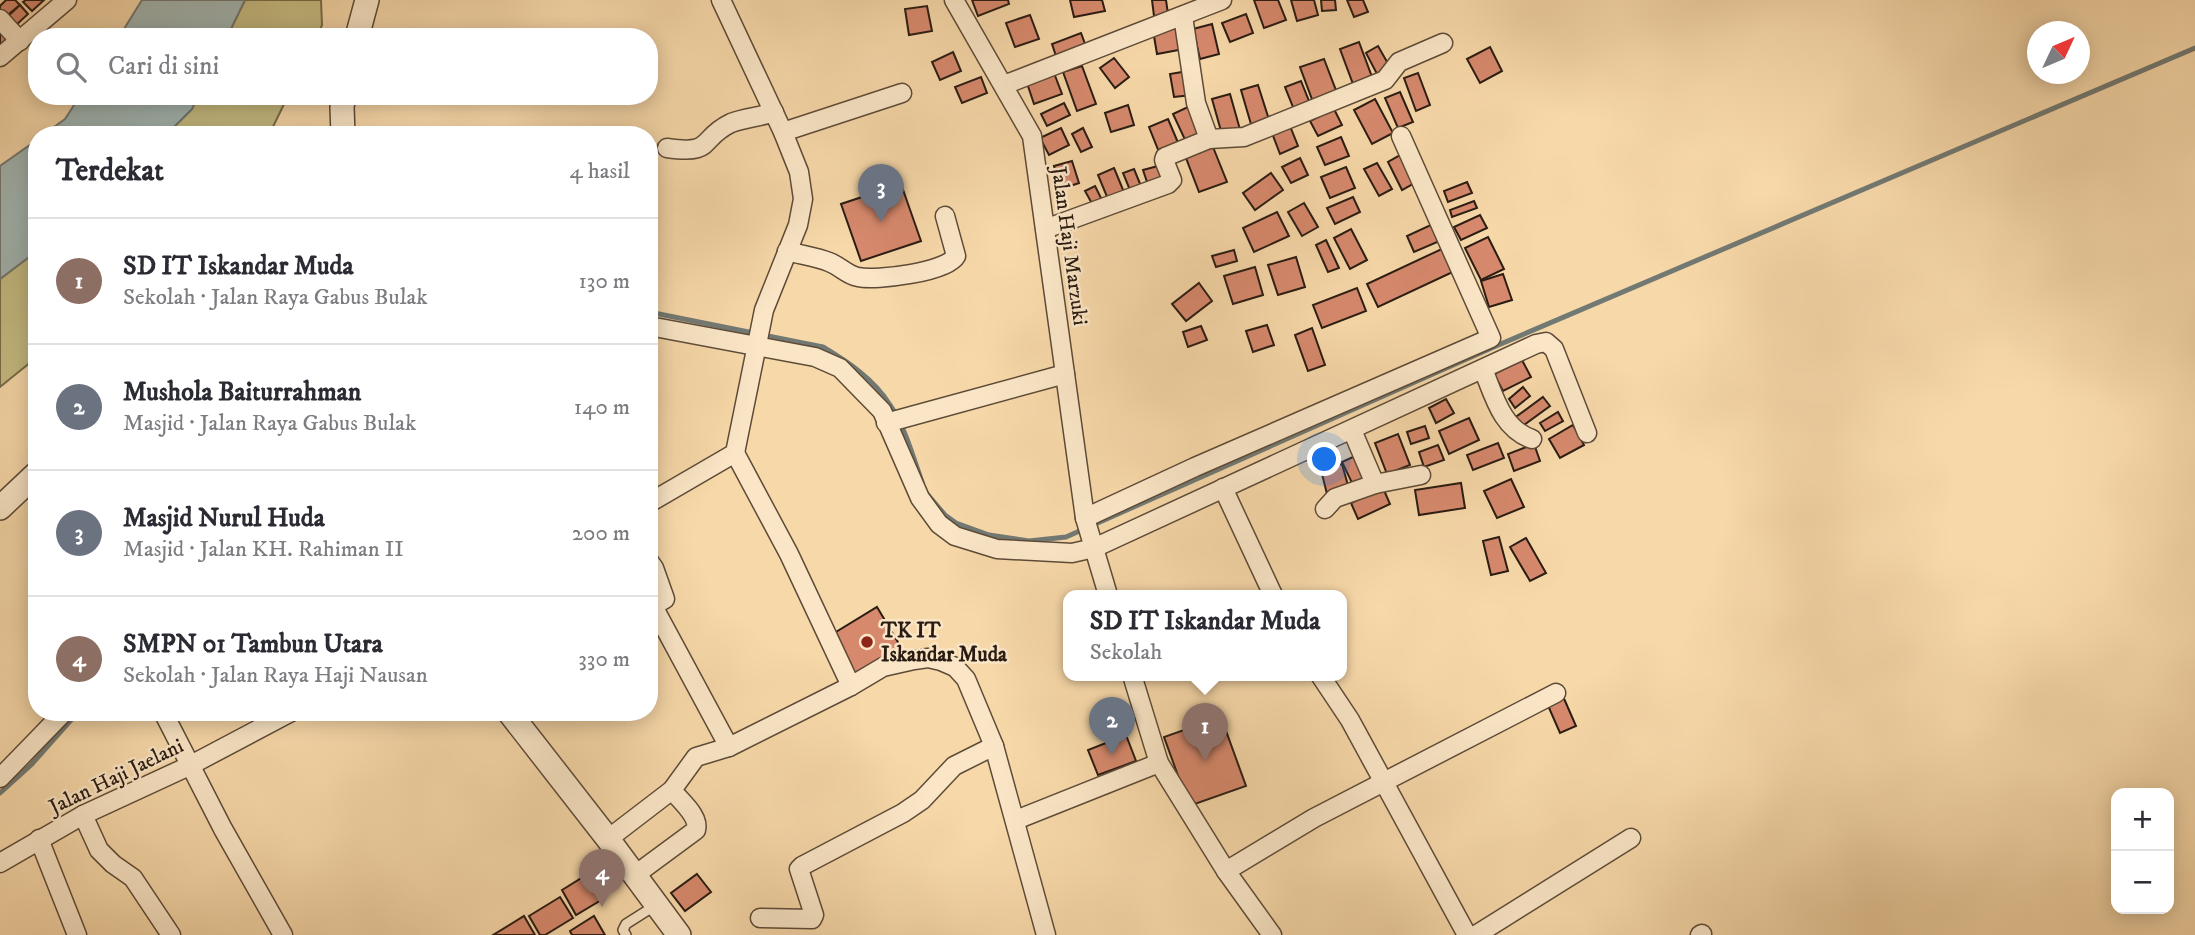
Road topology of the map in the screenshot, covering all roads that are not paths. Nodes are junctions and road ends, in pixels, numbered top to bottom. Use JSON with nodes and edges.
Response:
{"nodes":[{"id":1,"x":67,"y":0,"type":"edge"},
{"id":2,"x":367,"y":0,"type":"edge"},
{"id":3,"x":721,"y":0,"type":"edge"},
{"id":4,"x":954,"y":0,"type":"edge"},
{"id":5,"x":1222,"y":0,"type":"edge"},
{"id":6,"x":1183,"y":16,"type":"junction"},
{"id":7,"x":0,"y":19,"type":"edge"},
{"id":8,"x":34,"y":28,"type":"edge"},
{"id":9,"x":359,"y":28,"type":"edge"},
{"id":10,"x":28,"y":33,"type":"edge"},
{"id":11,"x":19,"y":41,"type":"junction"},
{"id":12,"x":1443,"y":43,"type":"dead end"},
{"id":13,"x":0,"y":57,"type":"edge"},
{"id":14,"x":1004,"y":85,"type":"junction"},
{"id":15,"x":902,"y":93,"type":"dead end"},
{"id":16,"x":342,"y":105,"type":"edge"},
{"id":17,"x":774,"y":112,"type":"junction"},
{"id":18,"x":343,"y":126,"type":"edge"},
{"id":19,"x":783,"y":132,"type":"junction"},
{"id":20,"x":1401,"y":136,"type":"dead end"},
{"id":21,"x":1209,"y":139,"type":"junction"},
{"id":22,"x":667,"y":148,"type":"dead end"},
{"id":23,"x":945,"y":216,"type":"dead end"},
{"id":24,"x":1045,"y":229,"type":"junction"},
{"id":25,"x":787,"y":251,"type":"junction"},
{"id":26,"x":658,"y":328,"type":"edge"},
{"id":27,"x":756,"y":347,"type":"junction"},
{"id":28,"x":1483,"y":369,"type":"junction"},
{"id":29,"x":1065,"y":374,"type":"junction"},
{"id":30,"x":887,"y":423,"type":"junction"},
{"id":31,"x":1352,"y":430,"type":"junction"},
{"id":32,"x":1587,"y":433,"type":"dead end"},
{"id":33,"x":1532,"y":439,"type":"dead end"},
{"id":34,"x":734,"y":453,"type":"junction"},
{"id":35,"x":1421,"y":475,"type":"dead end"},
{"id":36,"x":28,"y":482,"type":"edge"},
{"id":37,"x":1376,"y":484,"type":"junction"},
{"id":38,"x":1223,"y":488,"type":"junction"},
{"id":39,"x":658,"y":498,"type":"edge"},
{"id":40,"x":0,"y":508,"type":"edge"},
{"id":41,"x":1325,"y":509,"type":"dead end"},
{"id":42,"x":1085,"y":518,"type":"junction"},
{"id":43,"x":1094,"y":548,"type":"junction"},
{"id":44,"x":658,"y":580,"type":"edge"},
{"id":45,"x":1107,"y":590,"type":"edge"},
{"id":46,"x":1271,"y":590,"type":"edge"},
{"id":47,"x":658,"y":603,"type":"edge"},
{"id":48,"x":658,"y":615,"type":"edge"},
{"id":49,"x":1134,"y":681,"type":"edge"},
{"id":50,"x":1324,"y":681,"type":"edge"},
{"id":51,"x":851,"y":686,"type":"junction"},
{"id":52,"x":1556,"y":693,"type":"dead end"},
{"id":53,"x":55,"y":721,"type":"edge"},
{"id":54,"x":167,"y":721,"type":"edge"},
{"id":55,"x":274,"y":721,"type":"edge"},
{"id":56,"x":516,"y":721,"type":"edge"},
{"id":57,"x":994,"y":746,"type":"junction"},
{"id":58,"x":729,"y":747,"type":"junction"},
{"id":59,"x":1158,"y":763,"type":"junction"},
{"id":60,"x":189,"y":766,"type":"junction"},
{"id":61,"x":0,"y":778,"type":"edge"},
{"id":62,"x":1382,"y":782,"type":"junction"},
{"id":63,"x":671,"y":790,"type":"junction"},
{"id":64,"x":83,"y":815,"type":"junction"},
{"id":65,"x":1016,"y":820,"type":"junction"},
{"id":66,"x":1631,"y":838,"type":"dead end"},
{"id":67,"x":39,"y":839,"type":"junction"},
{"id":68,"x":608,"y":839,"type":"junction"},
{"id":69,"x":0,"y":863,"type":"edge"},
{"id":70,"x":1226,"y":871,"type":"junction"},
{"id":71,"x":635,"y":875,"type":"junction"},
{"id":72,"x":656,"y":905,"type":"junction"},
{"id":73,"x":760,"y":918,"type":"dead end"},
{"id":74,"x":282,"y":934,"type":"edge"},
{"id":75,"x":77,"y":935,"type":"edge"},
{"id":76,"x":171,"y":935,"type":"edge"},
{"id":77,"x":626,"y":935,"type":"edge"},
{"id":78,"x":679,"y":935,"type":"edge"},
{"id":79,"x":1046,"y":935,"type":"edge"},
{"id":80,"x":1272,"y":935,"type":"edge"},
{"id":81,"x":1467,"y":935,"type":"edge"},
{"id":82,"x":1476,"y":935,"type":"edge"}],
"edges":[{"from":1,"to":8,"type":"street"},
{"from":2,"to":9,"type":"street"},
{"from":3,"to":17,"type":"street"},
{"from":4,"to":14,"type":"street","name":"Jalan Haji Marzuki"},
{"from":5,"to":6,"type":"street"},
{"from":6,"to":14,"type":"street"},
{"from":6,"to":21,"type":"street"},
{"from":7,"to":11,"type":"street"},
{"from":10,"to":11,"type":"street"},
{"from":11,"to":13,"type":"street"},
{"from":12,"to":21,"type":"street"},
{"from":14,"to":24,"type":"street","name":"Jalan Haji Marzuki"},
{"from":15,"to":19,"type":"street"},
{"from":16,"to":18,"type":"street"},
{"from":17,"to":19,"type":"street"},
{"from":17,"to":22,"type":"street"},
{"from":19,"to":25,"type":"street"},
{"from":20,"to":42,"type":"street"},
{"from":21,"to":24,"type":"street"},
{"from":23,"to":25,"type":"street"},
{"from":24,"to":29,"type":"street","name":"Jalan Haji Marzuki"},
{"from":25,"to":27,"type":"street"},
{"from":26,"to":27,"type":"street"},
{"from":27,"to":30,"type":"street"},
{"from":27,"to":34,"type":"street"},
{"from":28,"to":31,"type":"street"},
{"from":28,"to":32,"type":"street"},
{"from":28,"to":33,"type":"street"},
{"from":29,"to":30,"type":"street"},
{"from":29,"to":42,"type":"street","name":"Jalan Haji Marzuki"},
{"from":30,"to":43,"type":"street"},
{"from":31,"to":37,"type":"street"},
{"from":31,"to":38,"type":"street"},
{"from":34,"to":39,"type":"street"},
{"from":34,"to":51,"type":"street"},
{"from":35,"to":37,"type":"street"},
{"from":36,"to":40,"type":"street"},
{"from":37,"to":41,"type":"street"},
{"from":38,"to":43,"type":"street"},
{"from":38,"to":46,"type":"street"},
{"from":42,"to":43,"type":"street","name":"Jalan Haji Marzuki"},
{"from":43,"to":45,"type":"street","name":"Jalan Haji Marzuki"},
{"from":44,"to":47,"type":"street"},
{"from":48,"to":58,"type":"street"},
{"from":49,"to":59,"type":"street"},
{"from":50,"to":62,"type":"street"},
{"from":51,"to":57,"type":"street"},
{"from":51,"to":58,"type":"street"},
{"from":52,"to":62,"type":"street"},
{"from":53,"to":61,"type":"street"},
{"from":54,"to":60,"type":"street"},
{"from":55,"to":60,"type":"street","name":"Jalan Haji Jaelani"},
{"from":56,"to":68,"type":"street"},
{"from":57,"to":65,"type":"street"},
{"from":57,"to":73,"type":"street"},
{"from":58,"to":63,"type":"street"},
{"from":59,"to":65,"type":"street"},
{"from":59,"to":70,"type":"street"},
{"from":60,"to":64,"type":"street","name":"Jalan Haji Jaelani"},
{"from":60,"to":74,"type":"street"},
{"from":62,"to":70,"type":"street"},
{"from":62,"to":81,"type":"street"},
{"from":63,"to":68,"type":"street"},
{"from":63,"to":71,"type":"street"},
{"from":64,"to":67,"type":"street","name":"Jalan Haji Jaelani"},
{"from":64,"to":76,"type":"street"},
{"from":65,"to":79,"type":"street"},
{"from":66,"to":82,"type":"street"},
{"from":67,"to":69,"type":"street","name":"Jalan Haji Jaelani"},
{"from":67,"to":75,"type":"street"},
{"from":68,"to":71,"type":"street"},
{"from":70,"to":80,"type":"street"},
{"from":71,"to":72,"type":"street"},
{"from":72,"to":77,"type":"lane"},
{"from":72,"to":78,"type":"street"}]}
